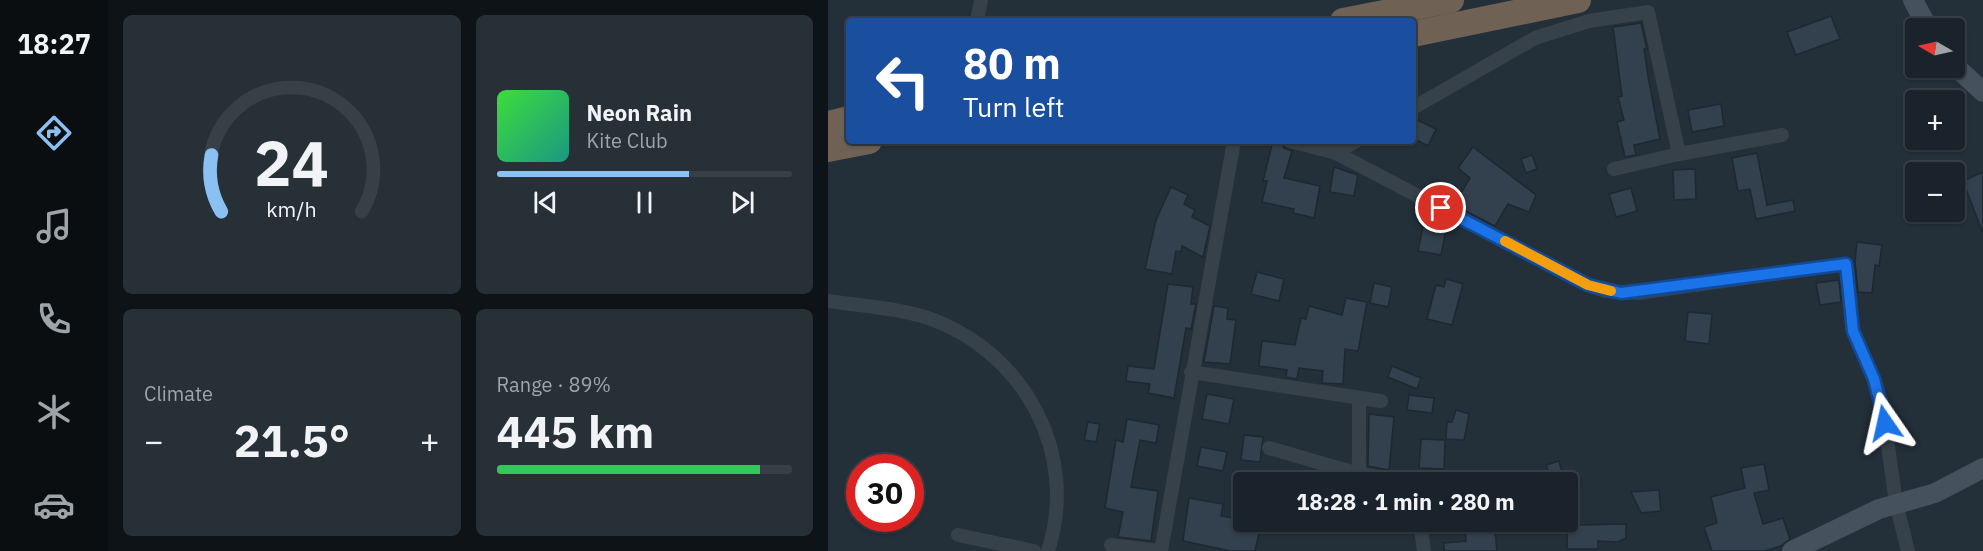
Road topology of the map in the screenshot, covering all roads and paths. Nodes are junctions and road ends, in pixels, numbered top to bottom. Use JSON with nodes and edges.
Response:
{"nodes":[{"id":1,"x":981,"y":0,"type":"edge"},
{"id":2,"x":1451,"y":0,"type":"edge"},
{"id":3,"x":1578,"y":0,"type":"edge"},
{"id":4,"x":1913,"y":0,"type":"edge"},
{"id":5,"x":978,"y":18,"type":"edge"},
{"id":6,"x":1358,"y":18,"type":"edge"},
{"id":7,"x":1923,"y":18,"type":"edge"},
{"id":8,"x":1416,"y":33,"type":"edge"},
{"id":9,"x":1965,"y":75,"type":"edge"},
{"id":10,"x":1983,"y":92,"type":"edge"},
{"id":11,"x":1416,"y":106,"type":"edge"},
{"id":12,"x":846,"y":120,"type":"edge"},
{"id":13,"x":828,"y":124,"type":"edge"},
{"id":14,"x":1782,"y":135,"type":"dead end"},
{"id":15,"x":855,"y":144,"type":"edge"},
{"id":16,"x":1233,"y":144,"type":"edge"},
{"id":17,"x":1302,"y":144,"type":"edge"},
{"id":18,"x":1351,"y":144,"type":"edge"},
{"id":19,"x":828,"y":150,"type":"edge"},
{"id":20,"x":1336,"y":153,"type":"junction"},
{"id":21,"x":1679,"y":154,"type":"junction"},
{"id":22,"x":1614,"y":169,"type":"dead end"},
{"id":23,"x":828,"y":301,"type":"edge"},
{"id":24,"x":1191,"y":372,"type":"junction"},
{"id":25,"x":1359,"y":398,"type":"junction"},
{"id":26,"x":1381,"y":401,"type":"dead end"},
{"id":27,"x":1269,"y":448,"type":"dead end"},
{"id":28,"x":1983,"y":468,"type":"edge"},
{"id":29,"x":1352,"y":472,"type":"edge"},
{"id":30,"x":1359,"y":472,"type":"edge"},
{"id":31,"x":1896,"y":504,"type":"junction"},
{"id":32,"x":1421,"y":532,"type":"edge"},
{"id":33,"x":958,"y":535,"type":"dead end"},
{"id":34,"x":1111,"y":545,"type":"dead end"},
{"id":35,"x":1034,"y":551,"type":"edge"},
{"id":36,"x":1048,"y":551,"type":"edge"},
{"id":37,"x":1161,"y":551,"type":"edge"},
{"id":38,"x":1424,"y":551,"type":"edge"},
{"id":39,"x":1792,"y":551,"type":"edge"},
{"id":40,"x":1908,"y":551,"type":"edge"}],
"edges":[{"from":1,"to":5,"type":"street"},
{"from":2,"to":6,"type":"highway"},
{"from":3,"to":8,"type":"highway"},
{"from":4,"to":7,"type":"street"},
{"from":9,"to":10,"type":"street"},
{"from":11,"to":21,"type":"street"},
{"from":12,"to":13,"type":"highway"},
{"from":14,"to":21,"type":"street"},
{"from":15,"to":19,"type":"highway"},
{"from":16,"to":24,"type":"street"},
{"from":17,"to":20,"type":"street"},
{"from":18,"to":20,"type":"street"},
{"from":20,"to":31,"type":"street"},
{"from":21,"to":22,"type":"street"},
{"from":23,"to":36,"type":"street"},
{"from":24,"to":25,"type":"street"},
{"from":24,"to":37,"type":"street"},
{"from":25,"to":26,"type":"street"},
{"from":25,"to":30,"type":"street"},
{"from":27,"to":29,"type":"street"},
{"from":28,"to":31,"type":"street"},
{"from":31,"to":39,"type":"street"},
{"from":31,"to":40,"type":"street"},
{"from":32,"to":38,"type":"street"},
{"from":33,"to":35,"type":"street"},
{"from":34,"to":37,"type":"street"}]}
